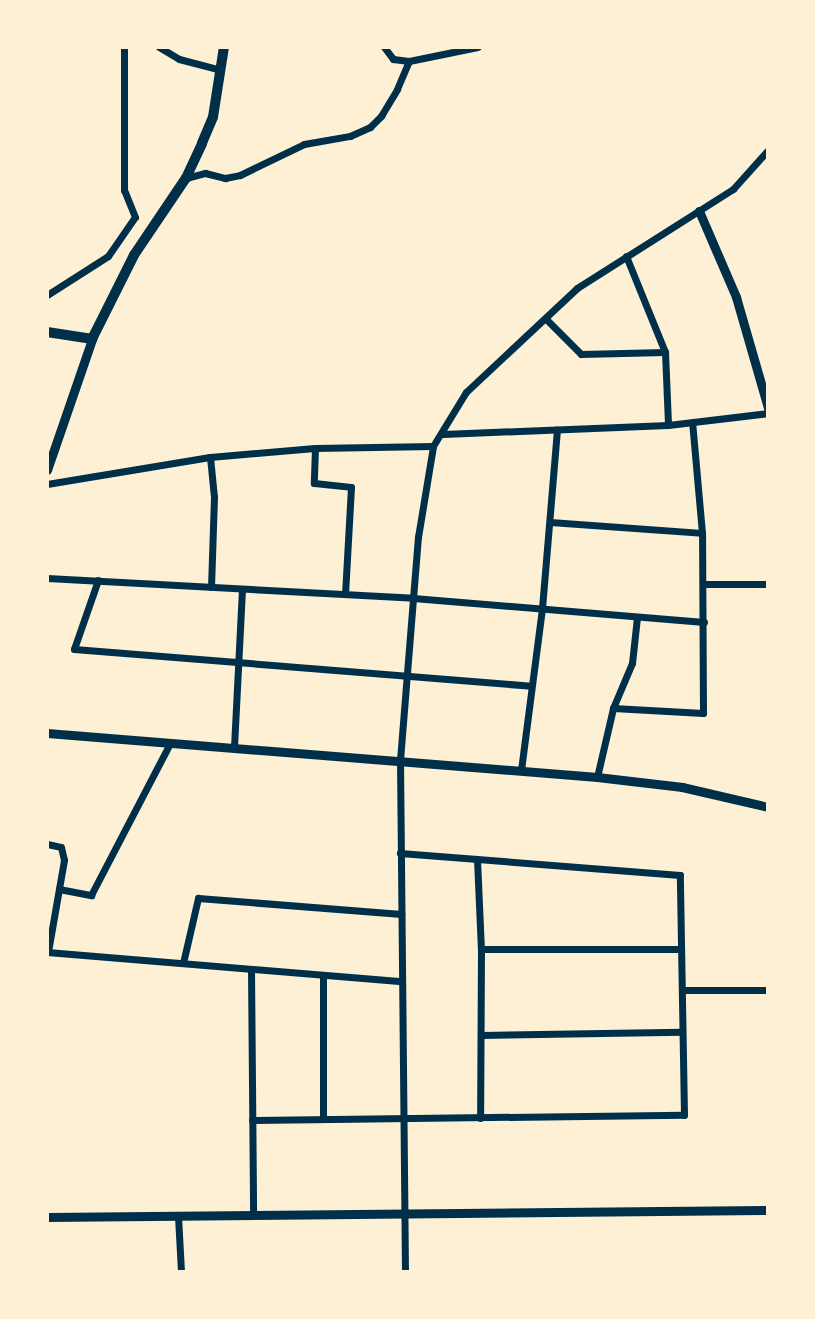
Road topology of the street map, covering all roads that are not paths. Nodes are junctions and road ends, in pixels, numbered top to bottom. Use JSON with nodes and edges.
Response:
{"nodes":[{"id":1,"x":124,"y":47,"type":"edge"},
{"id":2,"x":159,"y":47,"type":"edge"},
{"id":3,"x":224,"y":47,"type":"edge"},
{"id":4,"x":384,"y":47,"type":"edge"},
{"id":5,"x":478,"y":47,"type":"edge"},
{"id":6,"x":409,"y":61,"type":"junction"},
{"id":7,"x":221,"y":70,"type":"junction"},
{"id":8,"x":768,"y":150,"type":"edge"},
{"id":9,"x":186,"y":178,"type":"junction"},
{"id":10,"x":699,"y":211,"type":"junction"},
{"id":11,"x":626,"y":256,"type":"junction"},
{"id":12,"x":47,"y":295,"type":"edge"},
{"id":13,"x":547,"y":320,"type":"junction"},
{"id":14,"x":47,"y":332,"type":"edge"},
{"id":15,"x":92,"y":339,"type":"junction"},
{"id":16,"x":666,"y":352,"type":"junction"},
{"id":17,"x":768,"y":411,"type":"edge"},
{"id":18,"x":692,"y":422,"type":"junction"},
{"id":19,"x":668,"y":425,"type":"junction"},
{"id":20,"x":557,"y":430,"type":"junction"},
{"id":21,"x":443,"y":434,"type":"junction"},
{"id":22,"x":433,"y":446,"type":"junction"},
{"id":23,"x":315,"y":448,"type":"junction"},
{"id":24,"x":210,"y":457,"type":"junction"},
{"id":25,"x":47,"y":470,"type":"edge"},
{"id":26,"x":47,"y":484,"type":"edge"},
{"id":27,"x":550,"y":522,"type":"junction"},
{"id":28,"x":702,"y":533,"type":"junction"},
{"id":29,"x":47,"y":578,"type":"edge"},
{"id":30,"x":98,"y":580,"type":"junction"},
{"id":31,"x":703,"y":584,"type":"junction"},
{"id":32,"x":768,"y":584,"type":"edge"},
{"id":33,"x":211,"y":587,"type":"junction"},
{"id":34,"x":242,"y":589,"type":"junction"},
{"id":35,"x":345,"y":594,"type":"junction"},
{"id":36,"x":413,"y":598,"type":"junction"},
{"id":37,"x":542,"y":608,"type":"junction"},
{"id":38,"x":637,"y":617,"type":"junction"},
{"id":39,"x":704,"y":622,"type":"junction"},
{"id":40,"x":238,"y":663,"type":"junction"},
{"id":41,"x":407,"y":675,"type":"junction"},
{"id":42,"x":531,"y":686,"type":"junction"},
{"id":43,"x":613,"y":708,"type":"junction"},
{"id":44,"x":47,"y":733,"type":"edge"},
{"id":45,"x":170,"y":743,"type":"junction"},
{"id":46,"x":234,"y":747,"type":"junction"},
{"id":47,"x":400,"y":760,"type":"junction"},
{"id":48,"x":521,"y":770,"type":"junction"},
{"id":49,"x":597,"y":777,"type":"junction"},
{"id":50,"x":768,"y":807,"type":"edge"},
{"id":51,"x":47,"y":844,"type":"edge"},
{"id":52,"x":400,"y":853,"type":"junction"},
{"id":53,"x":477,"y":859,"type":"junction"},
{"id":54,"x":59,"y":889,"type":"junction"},
{"id":55,"x":401,"y":914,"type":"junction"},
{"id":56,"x":681,"y":948,"type":"junction"},
{"id":57,"x":481,"y":949,"type":"junction"},
{"id":58,"x":47,"y":952,"type":"edge"},
{"id":59,"x":183,"y":963,"type":"junction"},
{"id":60,"x":251,"y":969,"type":"junction"},
{"id":61,"x":323,"y":975,"type":"junction"},
{"id":62,"x":402,"y":981,"type":"junction"},
{"id":63,"x":682,"y":990,"type":"junction"},
{"id":64,"x":768,"y":990,"type":"edge"},
{"id":65,"x":682,"y":1032,"type":"junction"},
{"id":66,"x":481,"y":1035,"type":"junction"},
{"id":67,"x":403,"y":1118,"type":"junction"},
{"id":68,"x":480,"y":1118,"type":"junction"},
{"id":69,"x":323,"y":1119,"type":"junction"},
{"id":70,"x":252,"y":1120,"type":"junction"},
{"id":71,"x":768,"y":1210,"type":"edge"},
{"id":72,"x":404,"y":1214,"type":"junction"},
{"id":73,"x":253,"y":1215,"type":"junction"},
{"id":74,"x":178,"y":1216,"type":"junction"},
{"id":75,"x":47,"y":1217,"type":"edge"},
{"id":76,"x":181,"y":1272,"type":"edge"},
{"id":77,"x":405,"y":1272,"type":"edge"}],
"edges":[{"from":1,"to":12,"type":"street"},
{"from":2,"to":7,"type":"street"},
{"from":3,"to":7,"type":"main road"},
{"from":4,"to":6,"type":"street"},
{"from":5,"to":6,"type":"street"},
{"from":6,"to":9,"type":"street"},
{"from":7,"to":9,"type":"main road"},
{"from":8,"to":10,"type":"street"},
{"from":9,"to":15,"type":"main road"},
{"from":10,"to":11,"type":"street"},
{"from":10,"to":17,"type":"street"},
{"from":11,"to":13,"type":"street"},
{"from":11,"to":16,"type":"street"},
{"from":13,"to":16,"type":"street"},
{"from":13,"to":21,"type":"street"},
{"from":14,"to":15,"type":"main road"},
{"from":15,"to":25,"type":"street"},
{"from":16,"to":19,"type":"street"},
{"from":17,"to":18,"type":"street"},
{"from":18,"to":19,"type":"street"},
{"from":18,"to":28,"type":"street"},
{"from":19,"to":20,"type":"street"},
{"from":20,"to":21,"type":"street"},
{"from":20,"to":27,"type":"street"},
{"from":21,"to":22,"type":"street"},
{"from":22,"to":23,"type":"street"},
{"from":22,"to":36,"type":"street"},
{"from":23,"to":24,"type":"street"},
{"from":23,"to":35,"type":"street"},
{"from":24,"to":26,"type":"street"},
{"from":24,"to":33,"type":"street"},
{"from":27,"to":28,"type":"street"},
{"from":27,"to":37,"type":"street"},
{"from":28,"to":31,"type":"street"},
{"from":29,"to":30,"type":"street"},
{"from":30,"to":33,"type":"street"},
{"from":30,"to":40,"type":"street"},
{"from":31,"to":32,"type":"street"},
{"from":31,"to":39,"type":"street"},
{"from":33,"to":34,"type":"street"},
{"from":34,"to":35,"type":"street"},
{"from":34,"to":40,"type":"street"},
{"from":35,"to":36,"type":"street"},
{"from":36,"to":37,"type":"street"},
{"from":36,"to":41,"type":"street"},
{"from":37,"to":38,"type":"street"},
{"from":37,"to":42,"type":"street"},
{"from":38,"to":39,"type":"street"},
{"from":38,"to":43,"type":"street"},
{"from":39,"to":43,"type":"street"},
{"from":40,"to":41,"type":"street"},
{"from":40,"to":46,"type":"street"},
{"from":41,"to":42,"type":"street"},
{"from":41,"to":47,"type":"street"},
{"from":42,"to":48,"type":"street"},
{"from":43,"to":49,"type":"street"},
{"from":44,"to":45,"type":"street"},
{"from":45,"to":46,"type":"street"},
{"from":45,"to":54,"type":"street"},
{"from":46,"to":47,"type":"street"},
{"from":47,"to":48,"type":"street"},
{"from":47,"to":52,"type":"street"},
{"from":48,"to":49,"type":"street"},
{"from":49,"to":50,"type":"street"},
{"from":51,"to":54,"type":"street"},
{"from":52,"to":53,"type":"street"},
{"from":52,"to":55,"type":"street"},
{"from":53,"to":56,"type":"street"},
{"from":53,"to":57,"type":"street"},
{"from":54,"to":58,"type":"street"},
{"from":55,"to":59,"type":"street"},
{"from":55,"to":62,"type":"street"},
{"from":56,"to":57,"type":"street"},
{"from":56,"to":63,"type":"street"},
{"from":57,"to":66,"type":"street"},
{"from":58,"to":59,"type":"street"},
{"from":59,"to":60,"type":"street"},
{"from":60,"to":61,"type":"street"},
{"from":60,"to":70,"type":"street"},
{"from":61,"to":62,"type":"street"},
{"from":61,"to":69,"type":"street"},
{"from":62,"to":67,"type":"street"},
{"from":63,"to":64,"type":"street"},
{"from":63,"to":65,"type":"street"},
{"from":65,"to":66,"type":"street"},
{"from":65,"to":68,"type":"street"},
{"from":66,"to":68,"type":"street"},
{"from":67,"to":68,"type":"street"},
{"from":67,"to":69,"type":"street"},
{"from":67,"to":72,"type":"street"},
{"from":69,"to":70,"type":"street"},
{"from":70,"to":73,"type":"street"},
{"from":71,"to":72,"type":"street"},
{"from":72,"to":73,"type":"street"},
{"from":72,"to":77,"type":"street"},
{"from":73,"to":74,"type":"street"},
{"from":74,"to":75,"type":"street"},
{"from":74,"to":76,"type":"street"}]}
